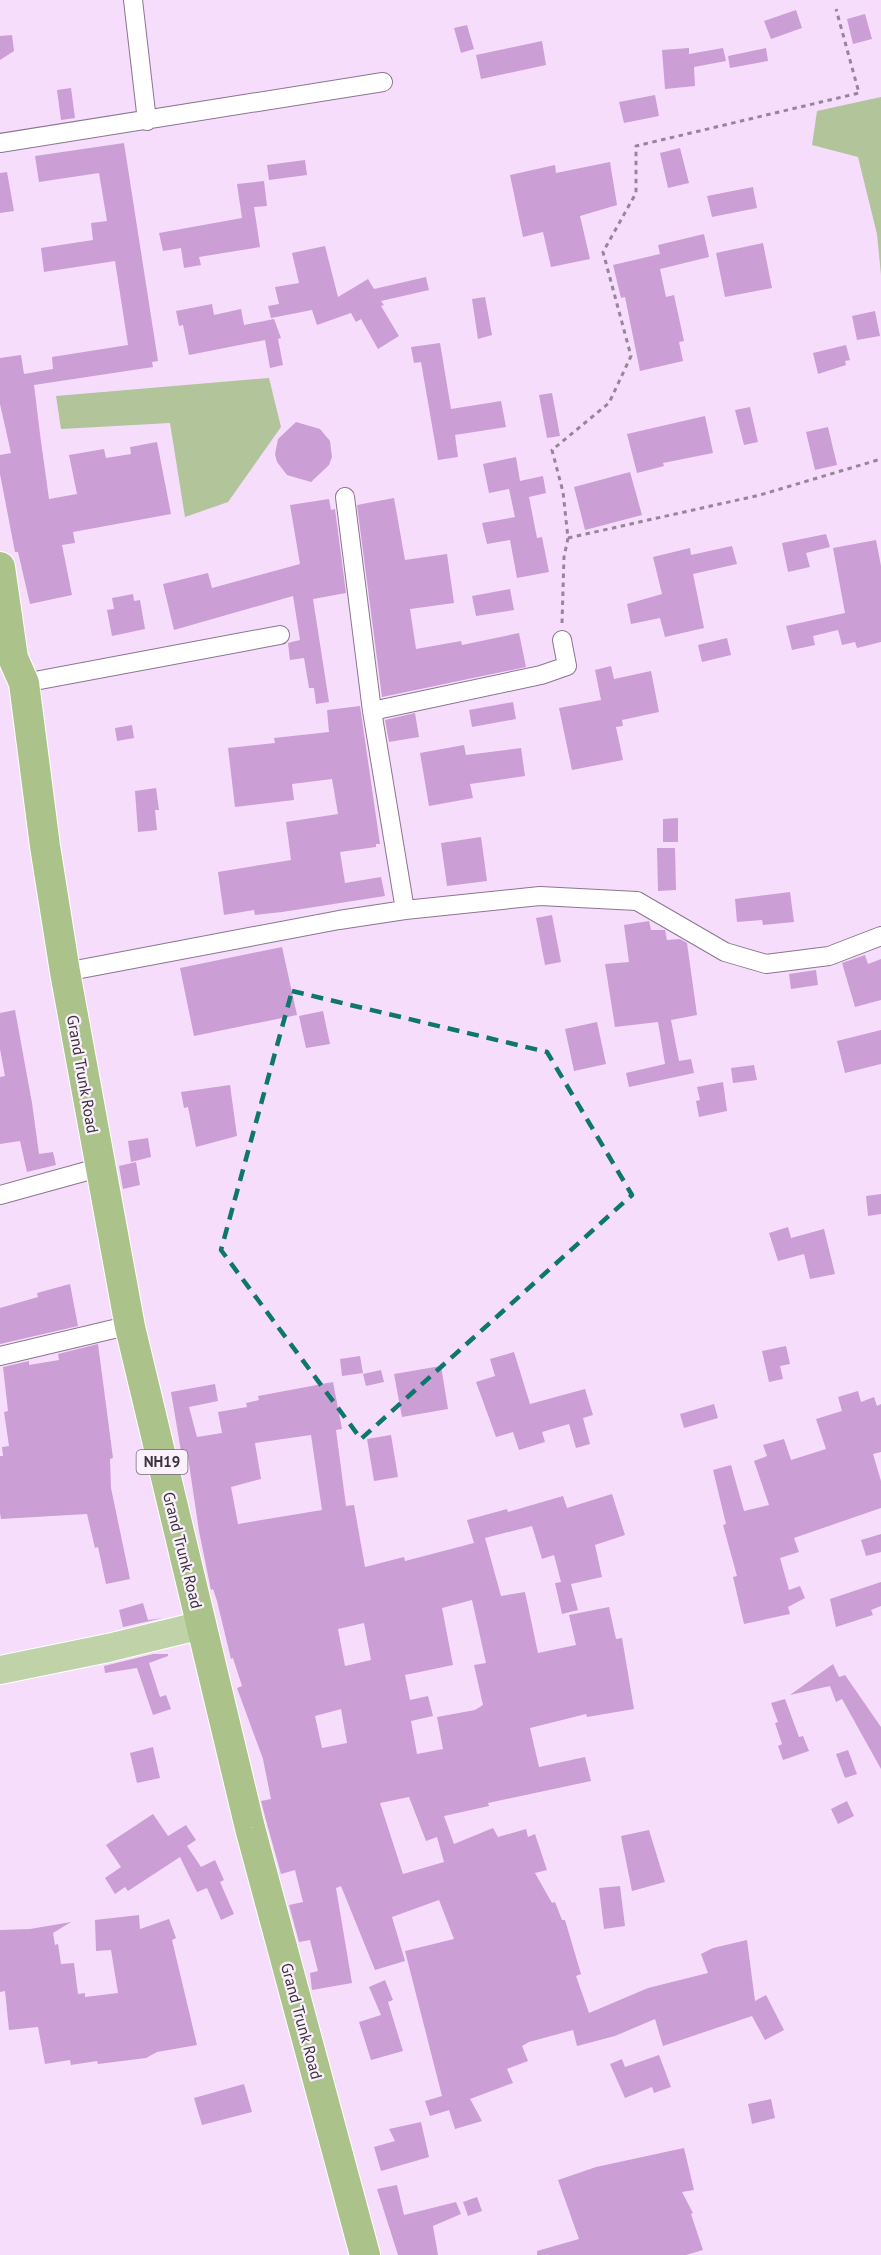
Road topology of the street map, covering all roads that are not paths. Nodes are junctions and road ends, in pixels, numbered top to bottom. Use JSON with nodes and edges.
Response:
{"nodes":[{"id":1,"x":133,"y":0,"type":"edge"},
{"id":2,"x":383,"y":82,"type":"dead end"},
{"id":3,"x":147,"y":121,"type":"junction"},
{"id":4,"x":0,"y":143,"type":"edge"},
{"id":5,"x":345,"y":498,"type":"dead end"},
{"id":6,"x":0,"y":567,"type":"edge"},
{"id":7,"x":280,"y":635,"type":"dead end"},
{"id":8,"x":562,"y":640,"type":"road end"},
{"id":9,"x":19,"y":671,"type":"junction"},
{"id":10,"x":372,"y":711,"type":"junction"},
{"id":11,"x":405,"y":910,"type":"junction"},
{"id":12,"x":881,"y":936,"type":"edge"},
{"id":13,"x":65,"y":972,"type":"junction"},
{"id":14,"x":87,"y":1171,"type":"junction"},
{"id":15,"x":0,"y":1195,"type":"edge"},
{"id":16,"x":118,"y":1328,"type":"junction"},
{"id":17,"x":0,"y":1356,"type":"edge"},
{"id":18,"x":193,"y":1626,"type":"junction"},
{"id":19,"x":0,"y":1670,"type":"edge"},
{"id":20,"x":344,"y":2255,"type":"edge"},
{"id":21,"x":365,"y":2255,"type":"edge"}],
"edges":[{"from":1,"to":3,"type":"street"},
{"from":2,"to":3,"type":"street"},
{"from":3,"to":4,"type":"street"},
{"from":5,"to":10,"type":"street"},
{"from":6,"to":9,"type":"highway","name":"Grand Trunk Road","number":"NH19"},
{"from":7,"to":9,"type":"street"},
{"from":8,"to":10,"type":"street"},
{"from":9,"to":13,"type":"highway","name":"Grand Trunk Road","number":"NH19"},
{"from":9,"to":14,"type":"highway","name":"Grand Trunk Road","number":"NH19"},
{"from":10,"to":11,"type":"street"},
{"from":11,"to":12,"type":"street"},
{"from":11,"to":13,"type":"street"},
{"from":13,"to":18,"type":"highway","name":"Grand Trunk Road","number":"NH19"},
{"from":14,"to":15,"type":"street"},
{"from":14,"to":16,"type":"highway","name":"Grand Trunk Road","number":"NH19"},
{"from":16,"to":17,"type":"street"},
{"from":16,"to":18,"type":"highway","name":"Grand Trunk Road","number":"NH19"},
{"from":18,"to":19,"type":"main road"},
{"from":18,"to":20,"type":"highway","name":"Grand Trunk Road","number":"NH19"},
{"from":18,"to":21,"type":"highway","name":"Grand Trunk Road","number":"NH19"}]}
